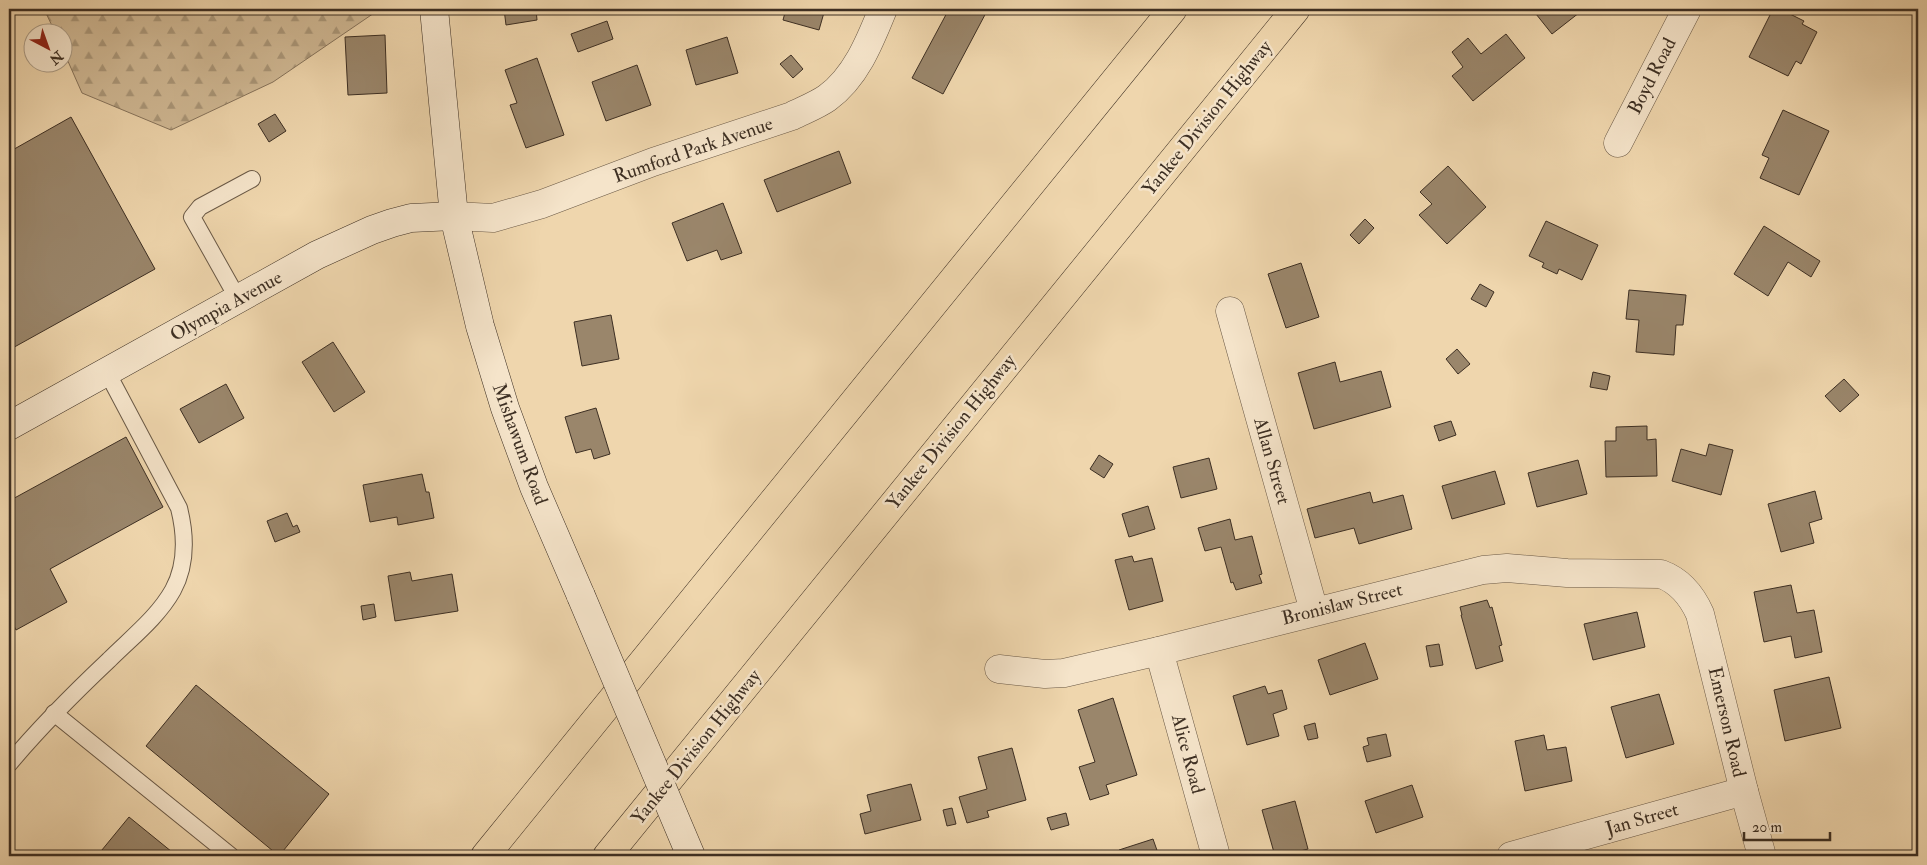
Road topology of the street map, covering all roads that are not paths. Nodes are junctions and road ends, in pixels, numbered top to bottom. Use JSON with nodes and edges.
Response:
{"nodes":[{"id":1,"x":434,"y":9,"type":"edge"},
{"id":2,"x":883,"y":9,"type":"edge"},
{"id":3,"x":1173,"y":9,"type":"edge"},
{"id":4,"x":1296,"y":9,"type":"edge"},
{"id":5,"x":1687,"y":9,"type":"edge"},
{"id":6,"x":1618,"y":143,"type":"dead end"},
{"id":7,"x":252,"y":180,"type":"dead end"},
{"id":8,"x":454,"y":216,"type":"junction"},
{"id":9,"x":238,"y":299,"type":"junction"},
{"id":10,"x":1230,"y":311,"type":"dead end"},
{"id":11,"x":107,"y":372,"type":"junction"},
{"id":12,"x":9,"y":426,"type":"edge"},
{"id":13,"x":1685,"y":590,"type":"joint"},
{"id":14,"x":1314,"y":611,"type":"junction"},
{"id":15,"x":1160,"y":651,"type":"junction"},
{"id":16,"x":999,"y":669,"type":"dead end"},
{"id":17,"x":54,"y":713,"type":"junction"},
{"id":18,"x":9,"y":764,"type":"edge"},
{"id":19,"x":1744,"y":791,"type":"junction"},
{"id":20,"x":231,"y":856,"type":"edge"},
{"id":21,"x":484,"y":856,"type":"edge"},
{"id":22,"x":607,"y":856,"type":"edge"},
{"id":23,"x":691,"y":856,"type":"edge"},
{"id":24,"x":1216,"y":856,"type":"edge"},
{"id":25,"x":1511,"y":856,"type":"edge"},
{"id":26,"x":1762,"y":856,"type":"edge"}],
"edges":[{"from":1,"to":8,"type":"street","name":"Mishawum Road"},
{"from":2,"to":8,"type":"street","name":"Rumford Park Avenue"},
{"from":3,"to":21,"type":"highway"},
{"from":4,"to":22,"type":"highway","name":"Yankee Division Highway"},
{"from":5,"to":6,"type":"street","name":"Boyd Road"},
{"from":7,"to":9,"type":"lane"},
{"from":8,"to":9,"type":"street","name":"Olympia Avenue"},
{"from":8,"to":23,"type":"street","name":"Mishawum Road","bridge":true},
{"from":9,"to":11,"type":"street","name":"Olympia Avenue"},
{"from":10,"to":14,"type":"street","name":"Allan Street"},
{"from":11,"to":12,"type":"street","name":"Olympia Avenue"},
{"from":11,"to":17,"type":"lane"},
{"from":13,"to":14,"type":"street","name":"Bronislaw Street"},
{"from":13,"to":19,"type":"street","name":"Emerson Road"},
{"from":14,"to":15,"type":"street","name":"Bronislaw Street"},
{"from":15,"to":16,"type":"street","name":"Bronislaw Street"},
{"from":15,"to":24,"type":"street","name":"Alice Road"},
{"from":17,"to":18,"type":"lane"},
{"from":17,"to":20,"type":"lane"},
{"from":19,"to":25,"type":"street","name":"Jan Street"},
{"from":19,"to":26,"type":"street","name":"Emerson Road"}]}
